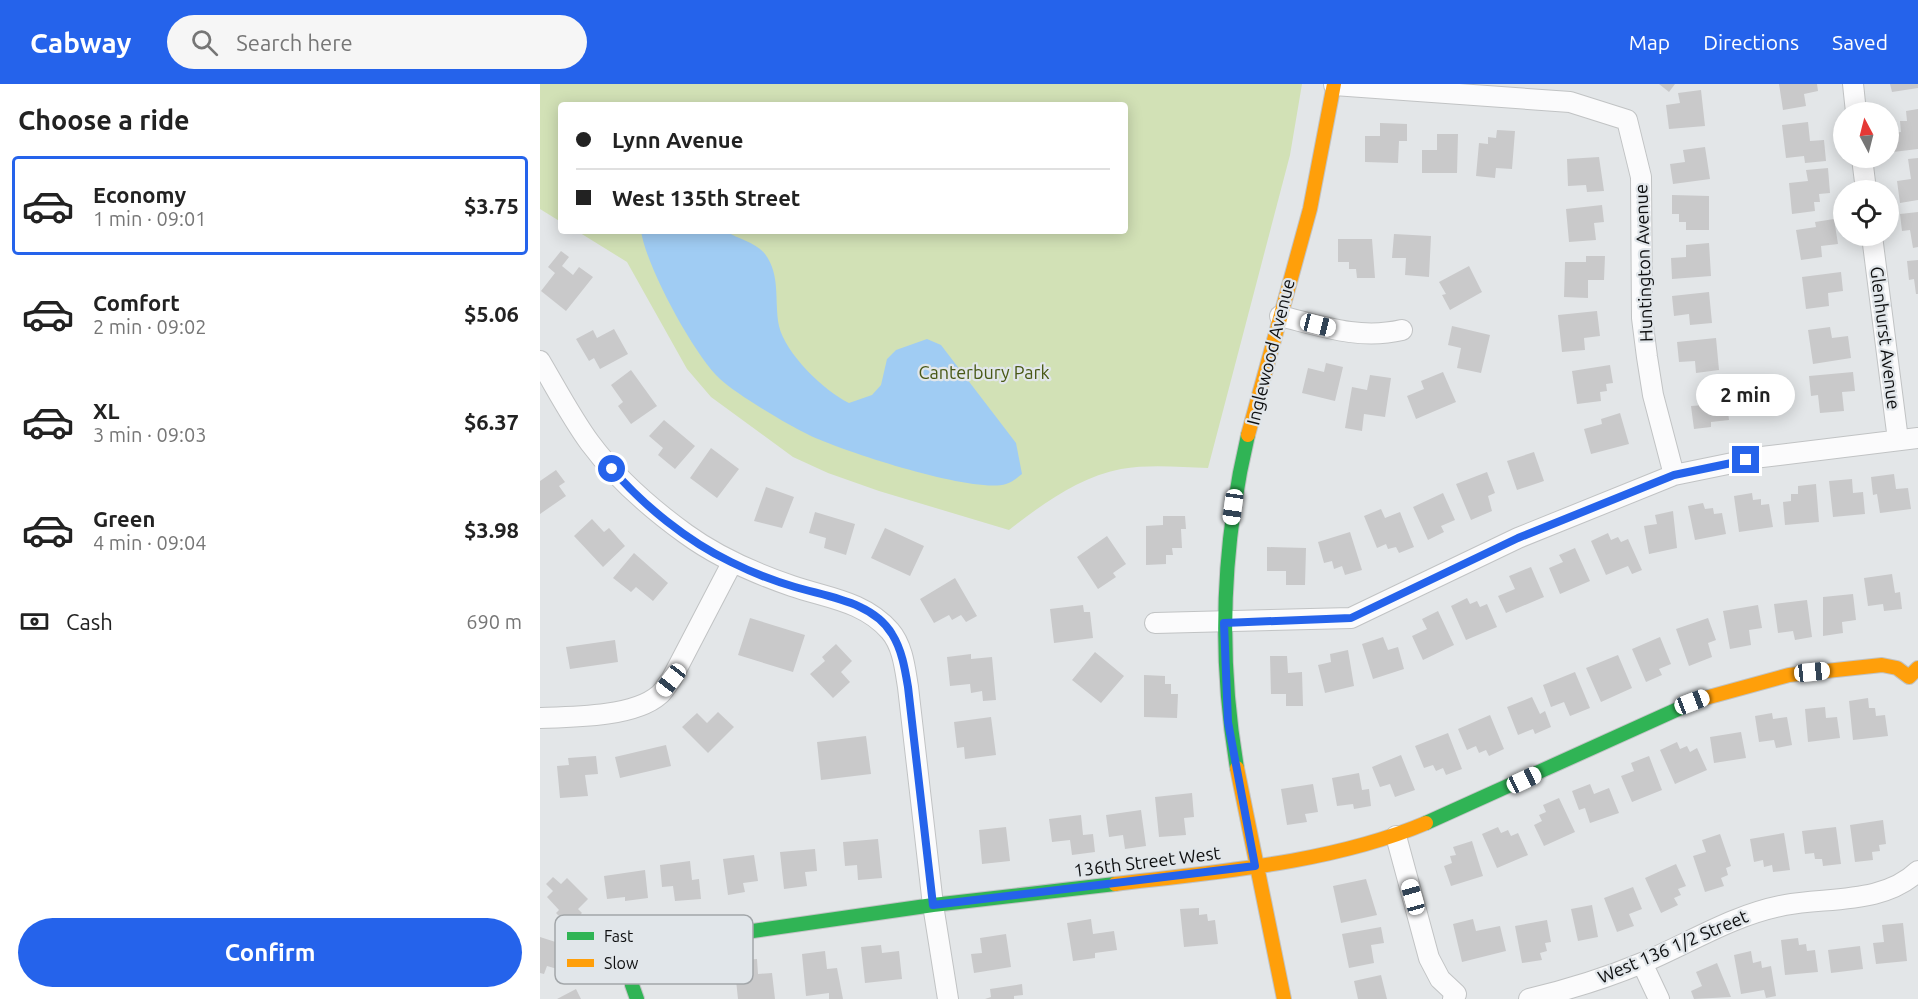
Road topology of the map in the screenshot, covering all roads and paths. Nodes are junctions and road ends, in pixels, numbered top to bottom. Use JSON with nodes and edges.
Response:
{"nodes":[{"id":1,"x":1334,"y":84,"type":"edge"},
{"id":2,"x":1853,"y":84,"type":"edge"},
{"id":3,"x":1472,"y":89,"type":"edge"},
{"id":4,"x":1855,"y":102,"type":"edge"},
{"id":5,"x":1873,"y":246,"type":"edge"},
{"id":6,"x":1280,"y":316,"type":"junction"},
{"id":7,"x":1402,"y":330,"type":"dead end"},
{"id":8,"x":540,"y":361,"type":"edge"},
{"id":9,"x":1918,"y":438,"type":"edge"},
{"id":10,"x":1898,"y":440,"type":"junction"},
{"id":11,"x":1674,"y":475,"type":"junction"},
{"id":12,"x":732,"y":563,"type":"junction"},
{"id":13,"x":1155,"y":623,"type":"dead end"},
{"id":14,"x":1224,"y":623,"type":"junction"},
{"id":15,"x":1915,"y":678,"type":"edge"},
{"id":16,"x":540,"y":718,"type":"edge"},
{"id":17,"x":1396,"y":836,"type":"junction"},
{"id":18,"x":1255,"y":866,"type":"junction"},
{"id":19,"x":1918,"y":871,"type":"edge"},
{"id":20,"x":933,"y":905,"type":"junction"},
{"id":21,"x":753,"y":931,"type":"edge"},
{"id":22,"x":1642,"y":963,"type":"junction"},
{"id":23,"x":632,"y":984,"type":"edge"},
{"id":24,"x":1460,"y":997,"type":"edge"},
{"id":25,"x":637,"y":999,"type":"edge"},
{"id":26,"x":948,"y":999,"type":"edge"},
{"id":27,"x":1284,"y":999,"type":"edge"},
{"id":28,"x":1529,"y":999,"type":"edge"},
{"id":29,"x":1659,"y":999,"type":"edge"}],
"edges":[{"from":1,"to":3,"type":"street"},
{"from":1,"to":6,"type":"street","name":"Inglewood Avenue"},
{"from":2,"to":4,"type":"street"},
{"from":3,"to":11,"type":"street","name":"Huntington Avenue"},
{"from":5,"to":10,"type":"street","name":"Glenhurst Avenue"},
{"from":6,"to":7,"type":"street"},
{"from":6,"to":14,"type":"street","name":"Inglewood Avenue"},
{"from":8,"to":12,"type":"street"},
{"from":9,"to":10,"type":"street"},
{"from":10,"to":11,"type":"street"},
{"from":11,"to":14,"type":"street"},
{"from":12,"to":16,"type":"street"},
{"from":12,"to":20,"type":"street"},
{"from":13,"to":14,"type":"street"},
{"from":14,"to":18,"type":"street","name":"Inglewood Avenue"},
{"from":15,"to":17,"type":"street","name":"136th Street West"},
{"from":17,"to":18,"type":"street","name":"136th Street West"},
{"from":17,"to":24,"type":"street"},
{"from":18,"to":20,"type":"street","name":"136th Street West"},
{"from":18,"to":27,"type":"street","name":"Inglewood Avenue"},
{"from":19,"to":22,"type":"street","name":"West 136 1/2 Street"},
{"from":20,"to":21,"type":"street","name":"136th Street West"},
{"from":20,"to":26,"type":"street"},
{"from":22,"to":28,"type":"street","name":"West 136 1/2 Street"},
{"from":22,"to":29,"type":"street"},
{"from":23,"to":25,"type":"street","name":"136th Street West"}]}
